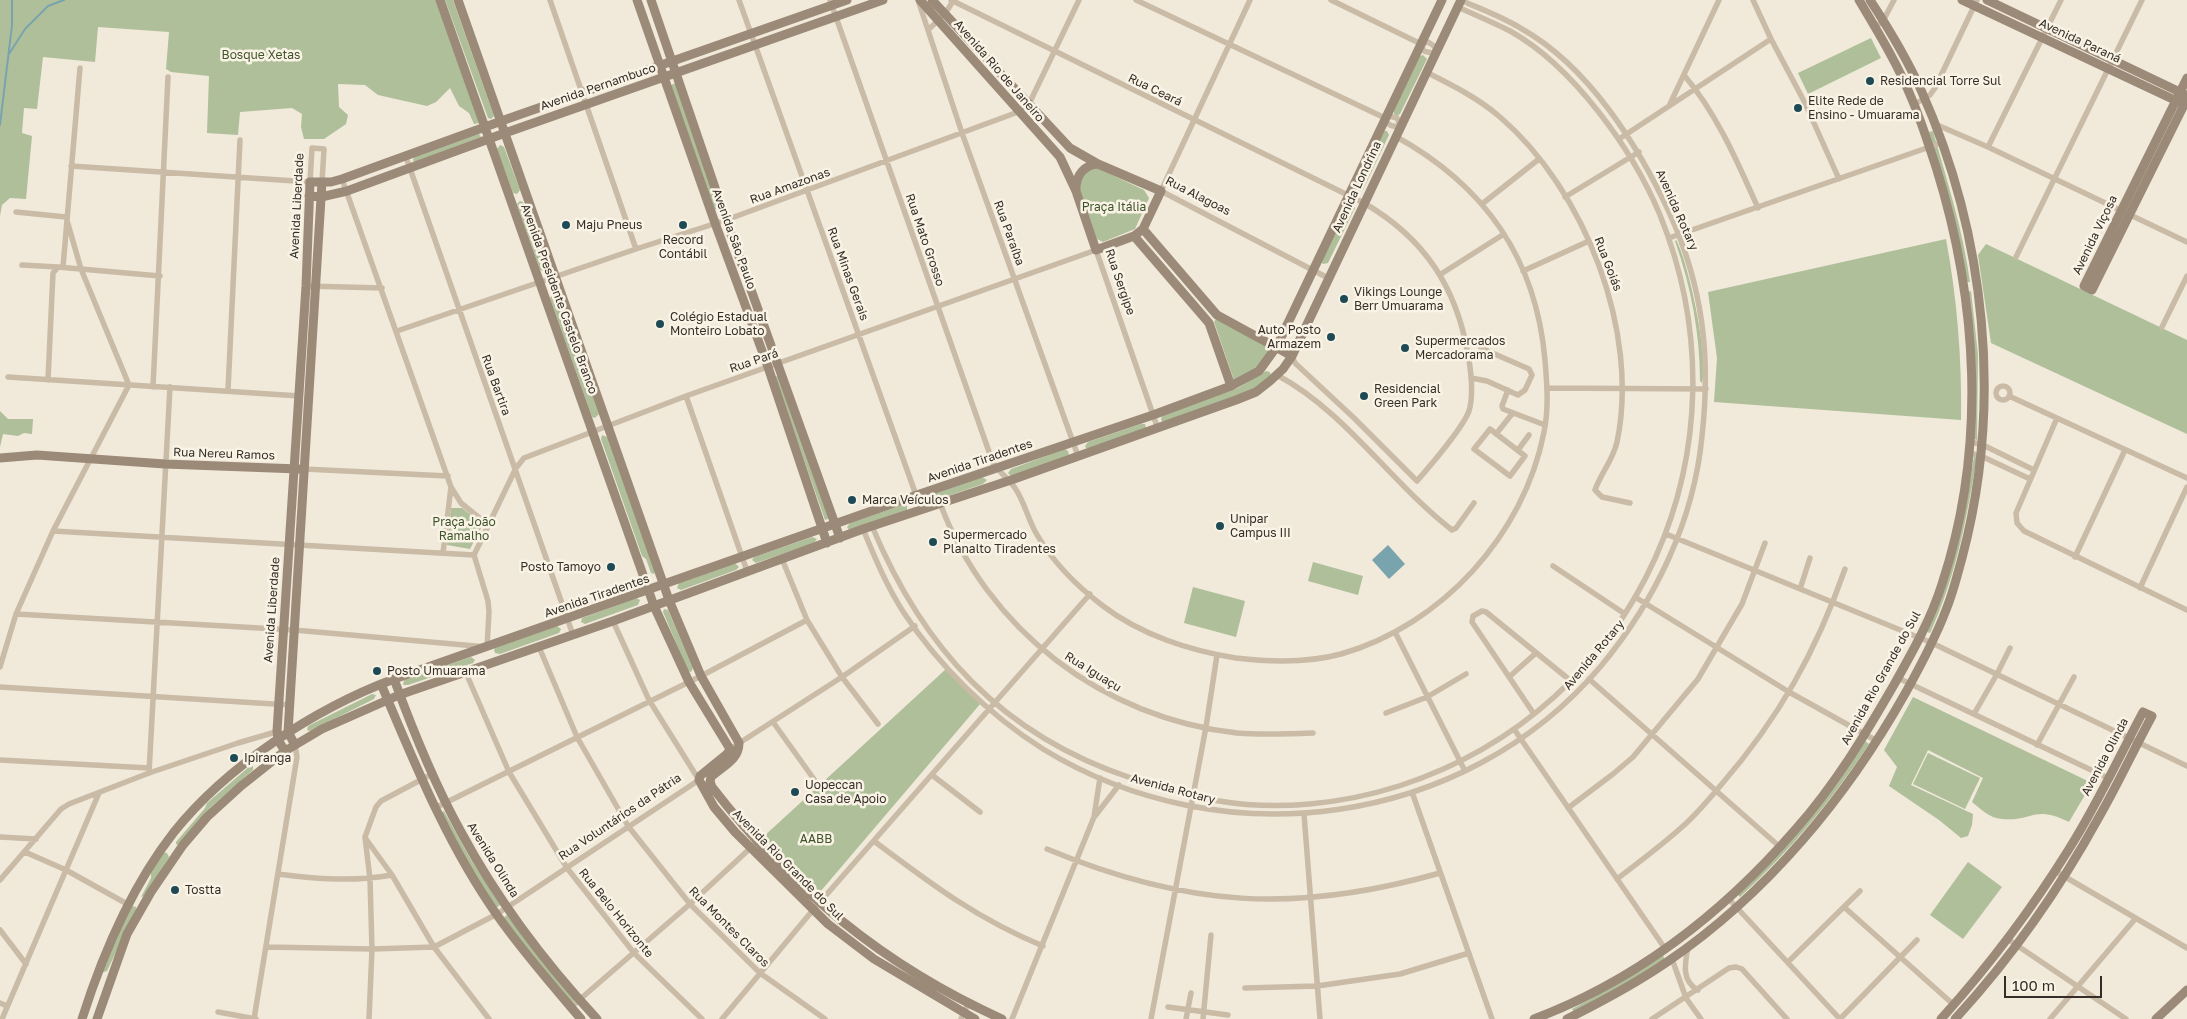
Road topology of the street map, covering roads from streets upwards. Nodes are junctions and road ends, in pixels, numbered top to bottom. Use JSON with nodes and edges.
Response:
{"nodes":[{"id":1,"x":440,"y":0,"type":"edge"},
{"id":2,"x":458,"y":0,"type":"edge"},
{"id":3,"x":550,"y":0,"type":"edge"},
{"id":4,"x":638,"y":0,"type":"edge"},
{"id":5,"x":651,"y":0,"type":"edge"},
{"id":6,"x":740,"y":0,"type":"edge"},
{"id":7,"x":847,"y":0,"type":"edge"},
{"id":8,"x":883,"y":0,"type":"edge"},
{"id":9,"x":919,"y":0,"type":"edge"},
{"id":10,"x":932,"y":0,"type":"edge"},
{"id":11,"x":952,"y":0,"type":"edge"},
{"id":12,"x":1079,"y":0,"type":"edge"},
{"id":13,"x":1136,"y":0,"type":"edge"},
{"id":14,"x":1250,"y":0,"type":"edge"},
{"id":15,"x":1331,"y":0,"type":"edge"},
{"id":16,"x":1442,"y":0,"type":"edge"},
{"id":17,"x":1719,"y":0,"type":"edge"},
{"id":18,"x":1753,"y":0,"type":"edge"},
{"id":19,"x":1859,"y":0,"type":"edge"},
{"id":20,"x":1870,"y":0,"type":"edge"},
{"id":21,"x":1894,"y":0,"type":"edge"},
{"id":22,"x":1962,"y":0,"type":"edge"},
{"id":23,"x":1987,"y":0,"type":"edge"},
{"id":24,"x":2061,"y":0,"type":"edge"},
{"id":25,"x":2142,"y":0,"type":"edge"},
{"id":26,"x":1457,"y":2,"type":"edge"},
{"id":27,"x":831,"y":3,"type":"edge"},
{"id":28,"x":1975,"y":3,"type":"edge"},
{"id":29,"x":835,"y":16,"type":"junction"},
{"id":30,"x":942,"y":17,"type":"junction"},
{"id":31,"x":1883,"y":21,"type":"junction"},
{"id":32,"x":1515,"y":25,"type":"junction"},
{"id":33,"x":1875,"y":27,"type":"junction"},
{"id":34,"x":2047,"y":28,"type":"junction"},
{"id":35,"x":928,"y":30,"type":"junction"},
{"id":36,"x":1512,"y":32,"type":"junction"},
{"id":37,"x":751,"y":33,"type":"junction"},
{"id":38,"x":2043,"y":38,"type":"junction"},
{"id":39,"x":1771,"y":39,"type":"junction"},
{"id":40,"x":1229,"y":44,"type":"junction"},
{"id":41,"x":1421,"y":44,"type":"junction"},
{"id":42,"x":756,"y":45,"type":"junction"},
{"id":43,"x":1054,"y":51,"type":"junction"},
{"id":44,"x":1436,"y":51,"type":"junction"},
{"id":45,"x":673,"y":60,"type":"junction"},
{"id":46,"x":2111,"y":64,"type":"junction"},
{"id":47,"x":660,"y":65,"type":"junction"},
{"id":48,"x":80,"y":68,"type":"dead end"},
{"id":49,"x":1426,"y":72,"type":"junction"},
{"id":50,"x":677,"y":73,"type":"junction"},
{"id":51,"x":1684,"y":75,"type":"junction"},
{"id":52,"x":168,"y":77,"type":"dead end"},
{"id":53,"x":664,"y":78,"type":"junction"},
{"id":54,"x":2187,"y":78,"type":"edge"},
{"id":55,"x":1696,"y":89,"type":"junction"},
{"id":56,"x":582,"y":92,"type":"junction"},
{"id":57,"x":1925,"y":99,"type":"junction"},
{"id":58,"x":2184,"y":99,"type":"edge"},
{"id":59,"x":586,"y":104,"type":"junction"},
{"id":60,"x":1029,"y":104,"type":"junction"},
{"id":61,"x":1915,"y":104,"type":"junction"},
{"id":62,"x":1670,"y":105,"type":"junction"},
{"id":63,"x":1018,"y":112,"type":"junction"},
{"id":64,"x":1385,"y":118,"type":"junction"},
{"id":65,"x":1194,"y":120,"type":"junction"},
{"id":66,"x":501,"y":121,"type":"junction"},
{"id":67,"x":1934,"y":124,"type":"junction"},
{"id":68,"x":1400,"y":125,"type":"junction"},
{"id":69,"x":485,"y":127,"type":"junction"},
{"id":70,"x":505,"y":133,"type":"junction"},
{"id":71,"x":962,"y":133,"type":"junction"},
{"id":72,"x":1627,"y":134,"type":"junction"},
{"id":73,"x":1395,"y":136,"type":"junction"},
{"id":74,"x":489,"y":139,"type":"junction"},
{"id":75,"x":1619,"y":139,"type":"junction"},
{"id":76,"x":240,"y":140,"type":"dead end"},
{"id":77,"x":446,"y":141,"type":"junction"},
{"id":78,"x":1941,"y":143,"type":"junction"},
{"id":79,"x":1988,"y":146,"type":"junction"},
{"id":80,"x":1930,"y":147,"type":"junction"},
{"id":81,"x":1070,"y":148,"type":"junction"},
{"id":82,"x":1638,"y":152,"type":"junction"},
{"id":83,"x":451,"y":153,"type":"junction"},
{"id":84,"x":406,"y":157,"type":"junction"},
{"id":85,"x":1060,"y":157,"type":"junction"},
{"id":86,"x":1630,"y":157,"type":"junction"},
{"id":87,"x":1539,"y":159,"type":"junction"},
{"id":88,"x":886,"y":161,"type":"junction"},
{"id":89,"x":1098,"y":164,"type":"junction"},
{"id":90,"x":71,"y":166,"type":"junction"},
{"id":91,"x":410,"y":168,"type":"junction"},
{"id":92,"x":164,"y":172,"type":"junction"},
{"id":93,"x":237,"y":177,"type":"junction"},
{"id":94,"x":2054,"y":178,"type":"junction"},
{"id":95,"x":342,"y":179,"type":"junction"},
{"id":96,"x":1838,"y":179,"type":"junction"},
{"id":97,"x":310,"y":182,"type":"junction"},
{"id":98,"x":322,"y":182,"type":"junction"},
{"id":99,"x":808,"y":190,"type":"junction"},
{"id":100,"x":347,"y":191,"type":"junction"},
{"id":101,"x":1076,"y":191,"type":"junction"},
{"id":102,"x":1161,"y":191,"type":"junction"},
{"id":103,"x":526,"y":195,"type":"junction"},
{"id":104,"x":309,"y":196,"type":"junction"},
{"id":105,"x":1348,"y":196,"type":"junction"},
{"id":106,"x":321,"y":197,"type":"junction"},
{"id":107,"x":1565,"y":197,"type":"junction"},
{"id":108,"x":511,"y":200,"type":"junction"},
{"id":109,"x":1364,"y":203,"type":"junction"},
{"id":110,"x":1482,"y":204,"type":"junction"},
{"id":111,"x":1758,"y":208,"type":"junction"},
{"id":112,"x":16,"y":212,"type":"dead end"},
{"id":113,"x":2124,"y":213,"type":"junction"},
{"id":114,"x":66,"y":217,"type":"junction"},
{"id":115,"x":726,"y":220,"type":"junction"},
{"id":116,"x":715,"y":223,"type":"junction"},
{"id":117,"x":1143,"y":229,"type":"junction"},
{"id":118,"x":1504,"y":234,"type":"junction"},
{"id":119,"x":1679,"y":235,"type":"junction"},
{"id":120,"x":1134,"y":236,"type":"junction"},
{"id":121,"x":1669,"y":238,"type":"junction"},
{"id":122,"x":1589,"y":241,"type":"junction"},
{"id":123,"x":2187,"y":242,"type":"edge"},
{"id":124,"x":636,"y":248,"type":"junction"},
{"id":125,"x":1096,"y":250,"type":"junction"},
{"id":126,"x":2016,"y":257,"type":"dead end"},
{"id":127,"x":22,"y":265,"type":"dead end"},
{"id":128,"x":60,"y":267,"type":"junction"},
{"id":129,"x":81,"y":268,"type":"junction"},
{"id":130,"x":1313,"y":270,"type":"junction"},
{"id":131,"x":1523,"y":271,"type":"junction"},
{"id":132,"x":1441,"y":274,"type":"junction"},
{"id":133,"x":160,"y":276,"type":"junction"},
{"id":134,"x":2187,"y":276,"type":"edge"},
{"id":135,"x":556,"y":277,"type":"junction"},
{"id":136,"x":1328,"y":278,"type":"junction"},
{"id":137,"x":1014,"y":279,"type":"junction"},
{"id":138,"x":540,"y":283,"type":"junction"},
{"id":139,"x":1977,"y":285,"type":"junction"},
{"id":140,"x":306,"y":286,"type":"junction"},
{"id":141,"x":316,"y":286,"type":"junction"},
{"id":142,"x":1964,"y":286,"type":"junction"},
{"id":143,"x":382,"y":288,"type":"junction"},
{"id":144,"x":1297,"y":304,"type":"junction"},
{"id":145,"x":937,"y":306,"type":"junction"},
{"id":146,"x":459,"y":310,"type":"junction"},
{"id":147,"x":1311,"y":312,"type":"junction"},
{"id":148,"x":1217,"y":315,"type":"junction"},
{"id":149,"x":1209,"y":323,"type":"junction"},
{"id":150,"x":2162,"y":327,"type":"dead end"},
{"id":151,"x":397,"y":331,"type":"junction"},
{"id":152,"x":859,"y":334,"type":"junction"},
{"id":153,"x":1277,"y":346,"type":"junction"},
{"id":154,"x":1481,"y":348,"type":"dead end"},
{"id":155,"x":1292,"y":356,"type":"junction"},
{"id":156,"x":778,"y":364,"type":"junction"},
{"id":157,"x":768,"y":367,"type":"junction"},
{"id":158,"x":1259,"y":371,"type":"joint"},
{"id":159,"x":8,"y":377,"type":"dead end"},
{"id":160,"x":1274,"y":378,"type":"junction"},
{"id":161,"x":1471,"y":378,"type":"junction"},
{"id":162,"x":48,"y":380,"type":"junction"},
{"id":163,"x":129,"y":385,"type":"junction"},
{"id":164,"x":1231,"y":386,"type":"junction"},
{"id":165,"x":154,"y":387,"type":"junction"},
{"id":166,"x":170,"y":387,"type":"junction"},
{"id":167,"x":1547,"y":388,"type":"junction"},
{"id":168,"x":1622,"y":388,"type":"junction"},
{"id":169,"x":1693,"y":389,"type":"junction"},
{"id":170,"x":1706,"y":389,"type":"junction"},
{"id":171,"x":228,"y":390,"type":"junction"},
{"id":172,"x":1508,"y":390,"type":"junction"},
{"id":173,"x":303,"y":396,"type":"junction"},
{"id":174,"x":686,"y":396,"type":"junction"},
{"id":175,"x":2009,"y":396,"type":"dead end"},
{"id":176,"x":1512,"y":414,"type":"junction"},
{"id":177,"x":1152,"y":415,"type":"junction"},
{"id":178,"x":2057,"y":418,"type":"junction"},
{"id":179,"x":608,"y":425,"type":"junction"},
{"id":180,"x":1545,"y":425,"type":"junction"},
{"id":181,"x":1158,"y":429,"type":"junction"},
{"id":182,"x":592,"y":430,"type":"junction"},
{"id":183,"x":1496,"y":434,"type":"junction"},
{"id":184,"x":1529,"y":435,"type":"dead end"},
{"id":185,"x":1970,"y":442,"type":"junction"},
{"id":186,"x":1073,"y":443,"type":"junction"},
{"id":187,"x":1983,"y":445,"type":"junction"},
{"id":188,"x":1518,"y":450,"type":"junction"},
{"id":189,"x":2125,"y":450,"type":"junction"},
{"id":190,"x":1969,"y":452,"type":"junction"},
{"id":191,"x":1078,"y":456,"type":"junction"},
{"id":192,"x":1981,"y":456,"type":"junction"},
{"id":193,"x":0,"y":458,"type":"edge"},
{"id":194,"x":91,"y":458,"type":"junction"},
{"id":195,"x":165,"y":464,"type":"junction"},
{"id":196,"x":516,"y":468,"type":"junction"},
{"id":197,"x":294,"y":469,"type":"junction"},
{"id":198,"x":304,"y":469,"type":"junction"},
{"id":199,"x":997,"y":469,"type":"junction"},
{"id":200,"x":2034,"y":470,"type":"junction"},
{"id":201,"x":448,"y":476,"type":"junction"},
{"id":202,"x":2187,"y":478,"type":"edge"},
{"id":203,"x":2030,"y":479,"type":"junction"},
{"id":204,"x":1009,"y":481,"type":"junction"},
{"id":205,"x":451,"y":487,"type":"junction"},
{"id":206,"x":2187,"y":487,"type":"edge"},
{"id":207,"x":917,"y":496,"type":"junction"},
{"id":208,"x":940,"y":502,"type":"junction"},
{"id":209,"x":461,"y":503,"type":"junction"},
{"id":210,"x":1474,"y":503,"type":"dead end"},
{"id":211,"x":297,"y":504,"type":"junction"},
{"id":212,"x":1630,"y":504,"type":"dead end"},
{"id":213,"x":448,"y":506,"type":"junction"},
{"id":214,"x":921,"y":509,"type":"junction"},
{"id":215,"x":488,"y":525,"type":"junction"},
{"id":216,"x":835,"y":525,"type":"junction"},
{"id":217,"x":872,"y":526,"type":"junction"},
{"id":218,"x":863,"y":529,"type":"junction"},
{"id":219,"x":822,"y":530,"type":"junction"},
{"id":220,"x":53,"y":531,"type":"junction"},
{"id":221,"x":1666,"y":534,"type":"junction"},
{"id":222,"x":161,"y":538,"type":"junction"},
{"id":223,"x":840,"y":538,"type":"junction"},
{"id":224,"x":1677,"y":540,"type":"junction"},
{"id":225,"x":827,"y":543,"type":"junction"},
{"id":226,"x":1765,"y":543,"type":"dead end"},
{"id":227,"x":289,"y":545,"type":"junction"},
{"id":228,"x":299,"y":546,"type":"junction"},
{"id":229,"x":443,"y":553,"type":"junction"},
{"id":230,"x":474,"y":555,"type":"junction"},
{"id":231,"x":743,"y":557,"type":"junction"},
{"id":232,"x":2075,"y":557,"type":"junction"},
{"id":233,"x":782,"y":558,"type":"junction"},
{"id":234,"x":1810,"y":558,"type":"dead end"},
{"id":235,"x":1553,"y":566,"type":"dead end"},
{"id":236,"x":1845,"y":568,"type":"dead end"},
{"id":237,"x":658,"y":570,"type":"junction"},
{"id":238,"x":747,"y":571,"type":"junction"},
{"id":239,"x":1755,"y":571,"type":"junction"},
{"id":240,"x":643,"y":574,"type":"junction"},
{"id":241,"x":1644,"y":580,"type":"junction"},
{"id":242,"x":664,"y":586,"type":"junction"},
{"id":243,"x":1655,"y":586,"type":"junction"},
{"id":244,"x":2140,"y":588,"type":"junction"},
{"id":245,"x":1800,"y":589,"type":"junction"},
{"id":246,"x":649,"y":591,"type":"junction"},
{"id":247,"x":1090,"y":594,"type":"junction"},
{"id":248,"x":1636,"y":597,"type":"junction"},
{"id":249,"x":669,"y":600,"type":"junction"},
{"id":250,"x":1833,"y":602,"type":"junction"},
{"id":251,"x":1646,"y":603,"type":"junction"},
{"id":252,"x":654,"y":606,"type":"junction"},
{"id":253,"x":2187,"y":610,"type":"edge"},
{"id":254,"x":16,"y":614,"type":"junction"},
{"id":255,"x":1625,"y":614,"type":"junction"},
{"id":256,"x":567,"y":620,"type":"junction"},
{"id":257,"x":807,"y":620,"type":"junction"},
{"id":258,"x":613,"y":621,"type":"junction"},
{"id":259,"x":156,"y":622,"type":"junction"},
{"id":260,"x":922,"y":622,"type":"junction"},
{"id":261,"x":914,"y":627,"type":"junction"},
{"id":262,"x":284,"y":629,"type":"junction"},
{"id":263,"x":294,"y":630,"type":"junction"},
{"id":264,"x":1395,"y":632,"type":"junction"},
{"id":265,"x":573,"y":635,"type":"junction"},
{"id":266,"x":1920,"y":638,"type":"junction"},
{"id":267,"x":1932,"y":643,"type":"junction"},
{"id":268,"x":487,"y":647,"type":"junction"},
{"id":269,"x":539,"y":647,"type":"junction"},
{"id":270,"x":1718,"y":647,"type":"junction"},
{"id":271,"x":2010,"y":648,"type":"dead end"},
{"id":272,"x":1041,"y":649,"type":"junction"},
{"id":273,"x":1536,"y":652,"type":"junction"},
{"id":274,"x":1217,"y":655,"type":"junction"},
{"id":275,"x":0,"y":667,"type":"edge"},
{"id":276,"x":466,"y":673,"type":"junction"},
{"id":277,"x":1466,"y":674,"type":"dead end"},
{"id":278,"x":1997,"y":674,"type":"junction"},
{"id":279,"x":701,"y":676,"type":"junction"},
{"id":280,"x":842,"y":677,"type":"junction"},
{"id":281,"x":1509,"y":677,"type":"junction"},
{"id":282,"x":2074,"y":677,"type":"dead end"},
{"id":283,"x":1898,"y":678,"type":"junction"},
{"id":284,"x":394,"y":680,"type":"junction"},
{"id":285,"x":1589,"y":680,"type":"junction"},
{"id":286,"x":1571,"y":681,"type":"junction"},
{"id":287,"x":689,"y":682,"type":"junction"},
{"id":288,"x":381,"y":684,"type":"junction"},
{"id":289,"x":1910,"y":684,"type":"junction"},
{"id":290,"x":0,"y":687,"type":"edge"},
{"id":291,"x":1789,"y":692,"type":"junction"},
{"id":292,"x":399,"y":695,"type":"junction"},
{"id":293,"x":152,"y":696,"type":"junction"},
{"id":294,"x":1428,"y":697,"type":"junction"},
{"id":295,"x":388,"y":699,"type":"junction"},
{"id":296,"x":649,"y":700,"type":"junction"},
{"id":297,"x":995,"y":703,"type":"junction"},
{"id":298,"x":2060,"y":704,"type":"junction"},
{"id":299,"x":279,"y":705,"type":"junction"},
{"id":300,"x":290,"y":705,"type":"junction"},
{"id":301,"x":990,"y":709,"type":"junction"},
{"id":302,"x":1386,"y":713,"type":"dead end"},
{"id":303,"x":1534,"y":714,"type":"junction"},
{"id":304,"x":1974,"y":714,"type":"junction"},
{"id":305,"x":773,"y":722,"type":"junction"},
{"id":306,"x":878,"y":724,"type":"dead end"},
{"id":307,"x":1206,"y":727,"type":"junction"},
{"id":308,"x":1514,"y":729,"type":"junction"},
{"id":309,"x":288,"y":732,"type":"junction"},
{"id":310,"x":1313,"y":733,"type":"dead end"},
{"id":311,"x":1866,"y":734,"type":"junction"},
{"id":312,"x":277,"y":735,"type":"junction"},
{"id":313,"x":1653,"y":735,"type":"junction"},
{"id":314,"x":577,"y":737,"type":"junction"},
{"id":315,"x":1520,"y":739,"type":"junction"},
{"id":316,"x":2134,"y":740,"type":"junction"},
{"id":317,"x":1877,"y":741,"type":"junction"},
{"id":318,"x":739,"y":742,"type":"junction"},
{"id":319,"x":295,"y":745,"type":"junction"},
{"id":320,"x":2037,"y":745,"type":"junction"},
{"id":321,"x":730,"y":749,"type":"junction"},
{"id":322,"x":286,"y":751,"type":"junction"},
{"id":323,"x":296,"y":757,"type":"junction"},
{"id":324,"x":0,"y":760,"type":"edge"},
{"id":325,"x":1460,"y":761,"type":"junction"},
{"id":326,"x":2187,"y":766,"type":"edge"},
{"id":327,"x":149,"y":771,"type":"junction"},
{"id":328,"x":1465,"y":771,"type":"junction"},
{"id":329,"x":509,"y":772,"type":"junction"},
{"id":330,"x":432,"y":774,"type":"junction"},
{"id":331,"x":932,"y":775,"type":"junction"},
{"id":332,"x":1100,"y":778,"type":"junction"},
{"id":333,"x":421,"y":779,"type":"junction"},
{"id":334,"x":699,"y":780,"type":"junction"},
{"id":335,"x":2112,"y":780,"type":"junction"},
{"id":336,"x":710,"y":782,"type":"junction"},
{"id":337,"x":816,"y":782,"type":"dead end"},
{"id":338,"x":1118,"y":785,"type":"junction"},
{"id":339,"x":1716,"y":791,"type":"junction"},
{"id":340,"x":1412,"y":792,"type":"junction"},
{"id":341,"x":99,"y":794,"type":"junction"},
{"id":342,"x":1193,"y":797,"type":"junction"},
{"id":343,"x":1336,"y":801,"type":"junction"},
{"id":344,"x":447,"y":803,"type":"junction"},
{"id":345,"x":1191,"y":806,"type":"junction"},
{"id":346,"x":435,"y":808,"type":"junction"},
{"id":347,"x":1568,"y":808,"type":"junction"},
{"id":348,"x":1338,"y":811,"type":"junction"},
{"id":349,"x":980,"y":812,"type":"dead end"},
{"id":350,"x":1304,"y":814,"type":"junction"},
{"id":351,"x":1094,"y":818,"type":"junction"},
{"id":352,"x":628,"y":826,"type":"junction"},
{"id":353,"x":0,"y":837,"type":"edge"},
{"id":354,"x":365,"y":837,"type":"junction"},
{"id":355,"x":36,"y":840,"type":"junction"},
{"id":356,"x":874,"y":841,"type":"junction"},
{"id":357,"x":166,"y":844,"type":"junction"},
{"id":358,"x":754,"y":845,"type":"junction"},
{"id":359,"x":1780,"y":848,"type":"junction"},
{"id":360,"x":1046,"y":849,"type":"dead end"},
{"id":361,"x":25,"y":852,"type":"junction"},
{"id":362,"x":178,"y":852,"type":"junction"},
{"id":363,"x":1077,"y":862,"type":"junction"},
{"id":364,"x":567,"y":868,"type":"junction"},
{"id":365,"x":66,"y":870,"type":"junction"},
{"id":366,"x":2055,"y":871,"type":"junction"},
{"id":367,"x":1440,"y":873,"type":"junction"},
{"id":368,"x":278,"y":874,"type":"junction"},
{"id":369,"x":392,"y":875,"type":"junction"},
{"id":370,"x":2064,"y":875,"type":"junction"},
{"id":371,"x":370,"y":879,"type":"junction"},
{"id":372,"x":1617,"y":879,"type":"junction"},
{"id":373,"x":0,"y":880,"type":"edge"},
{"id":374,"x":1175,"y":890,"type":"junction"},
{"id":375,"x":1860,"y":891,"type":"dead end"},
{"id":376,"x":1311,"y":898,"type":"junction"},
{"id":377,"x":1728,"y":898,"type":"junction"},
{"id":378,"x":131,"y":902,"type":"junction"},
{"id":379,"x":144,"y":904,"type":"junction"},
{"id":380,"x":690,"y":904,"type":"junction"},
{"id":381,"x":507,"y":906,"type":"junction"},
{"id":382,"x":817,"y":906,"type":"junction"},
{"id":383,"x":1736,"y":906,"type":"junction"},
{"id":384,"x":1844,"y":908,"type":"junction"},
{"id":385,"x":496,"y":914,"type":"junction"},
{"id":386,"x":2136,"y":918,"type":"junction"},
{"id":387,"x":0,"y":930,"type":"edge"},
{"id":388,"x":1211,"y":935,"type":"dead end"},
{"id":389,"x":2006,"y":938,"type":"junction"},
{"id":390,"x":1917,"y":940,"type":"dead end"},
{"id":391,"x":1043,"y":946,"type":"junction"},
{"id":392,"x":2017,"y":946,"type":"junction"},
{"id":393,"x":267,"y":947,"type":"junction"},
{"id":394,"x":434,"y":947,"type":"junction"},
{"id":395,"x":1688,"y":947,"type":"junction"},
{"id":396,"x":2187,"y":948,"type":"edge"},
{"id":397,"x":372,"y":949,"type":"junction"},
{"id":398,"x":1666,"y":950,"type":"junction"},
{"id":399,"x":634,"y":953,"type":"junction"},
{"id":400,"x":1469,"y":953,"type":"junction"},
{"id":401,"x":1900,"y":957,"type":"junction"},
{"id":402,"x":1672,"y":959,"type":"junction"},
{"id":403,"x":1788,"y":962,"type":"junction"},
{"id":404,"x":26,"y":964,"type":"junction"},
{"id":405,"x":1685,"y":964,"type":"junction"},
{"id":406,"x":1676,"y":968,"type":"junction"},
{"id":407,"x":99,"y":972,"type":"junction"},
{"id":408,"x":760,"y":974,"type":"junction"},
{"id":409,"x":1977,"y":976,"type":"junction"},
{"id":410,"x":111,"y":977,"type":"junction"},
{"id":411,"x":1986,"y":983,"type":"junction"},
{"id":412,"x":1317,"y":986,"type":"junction"},
{"id":413,"x":2079,"y":987,"type":"junction"},
{"id":414,"x":1245,"y":988,"type":"dead end"},
{"id":415,"x":1698,"y":990,"type":"junction"},
{"id":416,"x":2187,"y":990,"type":"edge"},
{"id":417,"x":1191,"y":993,"type":"dead end"},
{"id":418,"x":1686,"y":998,"type":"junction"},
{"id":419,"x":580,"y":1000,"type":"junction"},
{"id":420,"x":0,"y":1002,"type":"edge"},
{"id":421,"x":968,"y":1004,"type":"junction"},
{"id":422,"x":1954,"y":1005,"type":"junction"},
{"id":423,"x":8,"y":1006,"type":"junction"},
{"id":424,"x":571,"y":1007,"type":"junction"},
{"id":425,"x":1168,"y":1007,"type":"dead end"},
{"id":426,"x":1562,"y":1008,"type":"junction"},
{"id":427,"x":1188,"y":1011,"type":"junction"},
{"id":428,"x":218,"y":1012,"type":"dead end"},
{"id":429,"x":1228,"y":1015,"type":"dead end"},
{"id":430,"x":1203,"y":1016,"type":"edge"},
{"id":431,"x":964,"y":1017,"type":"edge"},
{"id":432,"x":2,"y":1019,"type":"edge"},
{"id":433,"x":82,"y":1019,"type":"edge"},
{"id":434,"x":97,"y":1019,"type":"edge"},
{"id":435,"x":256,"y":1019,"type":"edge"},
{"id":436,"x":369,"y":1019,"type":"edge"},
{"id":437,"x":489,"y":1019,"type":"edge"},
{"id":438,"x":581,"y":1019,"type":"edge"},
{"id":439,"x":597,"y":1019,"type":"edge"},
{"id":440,"x":702,"y":1019,"type":"edge"},
{"id":441,"x":722,"y":1019,"type":"edge"},
{"id":442,"x":825,"y":1019,"type":"edge"},
{"id":443,"x":976,"y":1019,"type":"edge"},
{"id":444,"x":1002,"y":1019,"type":"edge"},
{"id":445,"x":1012,"y":1019,"type":"edge"},
{"id":446,"x":1151,"y":1019,"type":"edge"},
{"id":447,"x":1186,"y":1019,"type":"edge"},
{"id":448,"x":1320,"y":1019,"type":"edge"},
{"id":449,"x":1492,"y":1019,"type":"edge"},
{"id":450,"x":1534,"y":1019,"type":"edge"},
{"id":451,"x":1567,"y":1019,"type":"edge"},
{"id":452,"x":1652,"y":1019,"type":"edge"},
{"id":453,"x":1701,"y":1019,"type":"edge"},
{"id":454,"x":1787,"y":1019,"type":"edge"},
{"id":455,"x":1840,"y":1019,"type":"edge"},
{"id":456,"x":1941,"y":1019,"type":"edge"},
{"id":457,"x":1956,"y":1019,"type":"edge"},
{"id":458,"x":2050,"y":1019,"type":"edge"},
{"id":459,"x":2126,"y":1019,"type":"edge"},
{"id":460,"x":2156,"y":1019,"type":"edge"}],
"edges":[{"from":1,"to":69,"type":"street","name":"Avenida Presidente Castelo Branco"},
{"from":2,"to":66,"type":"street","name":"Avenida Presidente Castelo Branco"},
{"from":3,"to":56,"type":"street"},
{"from":4,"to":47,"type":"street","name":"Avenida São Paulo"},
{"from":5,"to":45,"type":"street","name":"Avenida São Paulo"},
{"from":6,"to":37,"type":"street"},
{"from":7,"to":27,"type":"street","name":"Avenida Pernambuco"},
{"from":8,"to":29,"type":"street","name":"Avenida Pernambuco"},
{"from":9,"to":30,"type":"street","name":"Avenida Rio de Janeiro"},
{"from":9,"to":35,"type":"street","name":"Rua Paraíba"},
{"from":10,"to":30,"type":"street","name":"Avenida Rio de Janeiro"},
{"from":11,"to":30,"type":"street","name":"Rua Ceará"},
{"from":11,"to":43,"type":"street","name":"Rua Ceará"},
{"from":12,"to":43,"type":"street"},
{"from":13,"to":40,"type":"street"},
{"from":14,"to":40,"type":"street"},
{"from":15,"to":41,"type":"street"},
{"from":16,"to":41,"type":"street","name":"Avenida Londrina"},
{"from":17,"to":51,"type":"street"},
{"from":18,"to":39,"type":"street"},
{"from":19,"to":33,"type":"street","name":"Avenida Rio Grande do Sul"},
{"from":20,"to":31,"type":"street","name":"Avenida Rio Grande do Sul"},
{"from":21,"to":31,"type":"street"},
{"from":22,"to":28,"type":"street","name":"Avenida Paraná"},
{"from":23,"to":34,"type":"street","name":"Avenida Paraná"},
{"from":24,"to":34,"type":"street"},
{"from":25,"to":46,"type":"street"},
{"from":26,"to":32,"type":"street","name":"Avenida Rotary"},
{"from":26,"to":36,"type":"street","name":"Avenida Rotary"},
{"from":26,"to":44,"type":"street","name":"Avenida Londrina"},
{"from":27,"to":29,"type":"street","name":"Rua Mato Grosso"},
{"from":27,"to":37,"type":"street","name":"Avenida Pernambuco"},
{"from":28,"to":38,"type":"street","name":"Avenida Paraná"},
{"from":28,"to":57,"type":"street"},
{"from":29,"to":42,"type":"street","name":"Avenida Pernambuco"},
{"from":29,"to":88,"type":"street","name":"Rua Mato Grosso"},
{"from":30,"to":35,"type":"street"},
{"from":30,"to":60,"type":"street","name":"Avenida Rio de Janeiro"},
{"from":30,"to":63,"type":"street","name":"Avenida Rio de Janeiro"},
{"from":31,"to":33,"type":"street"},
{"from":31,"to":57,"type":"street","name":"Avenida Rio Grande do Sul"},
{"from":32,"to":36,"type":"street"},
{"from":32,"to":72,"type":"street","name":"Avenida Rotary"},
{"from":33,"to":61,"type":"street","name":"Avenida Rio Grande do Sul"},
{"from":34,"to":38,"type":"street"},
{"from":34,"to":46,"type":"street","name":"Avenida Paraná"},
{"from":35,"to":71,"type":"street","name":"Rua Paraíba"},
{"from":36,"to":75,"type":"street","name":"Avenida Rotary"},
{"from":37,"to":42,"type":"street","name":"Rua Minas Gerais"},
{"from":37,"to":45,"type":"street","name":"Avenida Pernambuco"},
{"from":38,"to":46,"type":"street","name":"Avenida Paraná"},
{"from":38,"to":79,"type":"street"},
{"from":39,"to":55,"type":"street"},
{"from":39,"to":96,"type":"street"},
{"from":40,"to":64,"type":"street"},
{"from":40,"to":65,"type":"street"},
{"from":41,"to":44,"type":"street"},
{"from":41,"to":64,"type":"street","name":"Avenida Londrina"},
{"from":42,"to":50,"type":"street","name":"Avenida Pernambuco"},
{"from":42,"to":99,"type":"street","name":"Rua Minas Gerais"},
{"from":43,"to":60,"type":"street"},
{"from":43,"to":65,"type":"street","name":"Rua Ceará"},
{"from":44,"to":49,"type":"street","name":"Avenida Londrina"},
{"from":45,"to":47,"type":"street","name":"Avenida Pernambuco"},
{"from":45,"to":50,"type":"street","name":"Avenida São Paulo"},
{"from":46,"to":58,"type":"street","name":"Avenida Paraná"},
{"from":46,"to":94,"type":"street"},
{"from":47,"to":53,"type":"street","name":"Avenida São Paulo"},
{"from":47,"to":56,"type":"street","name":"Avenida Pernambuco"},
{"from":48,"to":90,"type":"street"},
{"from":49,"to":68,"type":"street","name":"Avenida Londrina"},
{"from":49,"to":87,"type":"street","name":"Rua Goiás"},
{"from":50,"to":53,"type":"street","name":"Avenida Pernambuco"},
{"from":50,"to":115,"type":"street","name":"Avenida São Paulo"},
{"from":51,"to":55,"type":"street"},
{"from":51,"to":62,"type":"street"},
{"from":52,"to":92,"type":"street"},
{"from":53,"to":59,"type":"street","name":"Avenida Pernambuco"},
{"from":53,"to":116,"type":"street","name":"Avenida São Paulo"},
{"from":54,"to":58,"type":"street","name":"Avenida Viçosa"},
{"from":55,"to":62,"type":"street"},
{"from":55,"to":111,"type":"street"},
{"from":56,"to":59,"type":"street"},
{"from":56,"to":66,"type":"street","name":"Avenida Pernambuco"},
{"from":57,"to":61,"type":"street"},
{"from":57,"to":67,"type":"street","name":"Avenida Rio Grande do Sul"},
{"from":58,"to":113,"type":"street","name":"Avenida Viçosa"},
{"from":59,"to":70,"type":"street","name":"Avenida Pernambuco"},
{"from":59,"to":124,"type":"street"},
{"from":60,"to":63,"type":"street","name":"Rua Amazonas"},
{"from":60,"to":81,"type":"street","name":"Avenida Rio de Janeiro"},
{"from":61,"to":80,"type":"street","name":"Avenida Rio Grande do Sul"},
{"from":62,"to":72,"type":"street"},
{"from":63,"to":71,"type":"street","name":"Rua Amazonas"},
{"from":63,"to":85,"type":"street","name":"Avenida Rio de Janeiro"},
{"from":64,"to":68,"type":"street"},
{"from":64,"to":105,"type":"street","name":"Avenida Londrina"},
{"from":65,"to":102,"type":"street"},
{"from":65,"to":105,"type":"street","name":"Rua Ceará"},
{"from":66,"to":69,"type":"street","name":"Avenida Pernambuco"},
{"from":66,"to":70,"type":"street","name":"Avenida Presidente Castelo Branco"},
{"from":67,"to":78,"type":"street","name":"Avenida Rio Grande do Sul"},
{"from":67,"to":79,"type":"street"},
{"from":68,"to":73,"type":"street","name":"Avenida Londrina"},
{"from":69,"to":74,"type":"street","name":"Avenida Presidente Castelo Branco"},
{"from":69,"to":77,"type":"street","name":"Avenida Pernambuco"},
{"from":70,"to":74,"type":"street","name":"Avenida Pernambuco"},
{"from":70,"to":103,"type":"street","name":"Avenida Presidente Castelo Branco"},
{"from":71,"to":88,"type":"street","name":"Rua Amazonas"},
{"from":71,"to":137,"type":"street","name":"Rua Paraíba"},
{"from":72,"to":75,"type":"street"},
{"from":72,"to":82,"type":"street","name":"Avenida Rotary"},
{"from":73,"to":109,"type":"street","name":"Avenida Londrina"},
{"from":73,"to":110,"type":"street","name":"Rua Mato Grosso"},
{"from":74,"to":83,"type":"street","name":"Avenida Pernambuco"},
{"from":74,"to":108,"type":"street","name":"Avenida Presidente Castelo Branco"},
{"from":75,"to":86,"type":"street","name":"Avenida Rotary"},
{"from":76,"to":93,"type":"street"},
{"from":77,"to":83,"type":"street"},
{"from":77,"to":84,"type":"street","name":"Avenida Pernambuco"},
{"from":78,"to":80,"type":"street"},
{"from":78,"to":139,"type":"street","name":"Avenida Rio Grande do Sul"},
{"from":79,"to":94,"type":"street"},
{"from":80,"to":96,"type":"street"},
{"from":80,"to":142,"type":"street","name":"Avenida Rio Grande do Sul"},
{"from":81,"to":85,"type":"street"},
{"from":81,"to":89,"type":"street","name":"Rua Alagoas"},
{"from":82,"to":86,"type":"street"},
{"from":82,"to":119,"type":"street","name":"Avenida Rotary"},
{"from":83,"to":91,"type":"street","name":"Avenida Pernambuco"},
{"from":84,"to":91,"type":"street","name":"Rua Bartira"},
{"from":84,"to":95,"type":"street","name":"Avenida Pernambuco"},
{"from":85,"to":101,"type":"street","name":"Rua Sergipe"},
{"from":86,"to":107,"type":"street"},
{"from":86,"to":121,"type":"street","name":"Avenida Rotary"},
{"from":87,"to":107,"type":"street","name":"Rua Goiás"},
{"from":87,"to":110,"type":"street"},
{"from":88,"to":99,"type":"street","name":"Rua Amazonas"},
{"from":88,"to":145,"type":"street","name":"Rua Mato Grosso"},
{"from":89,"to":101,"type":"street"},
{"from":89,"to":102,"type":"street","name":"Rua Alagoas"},
{"from":90,"to":92,"type":"street"},
{"from":90,"to":114,"type":"street"},
{"from":91,"to":100,"type":"street","name":"Avenida Pernambuco"},
{"from":91,"to":146,"type":"street","name":"Rua Bartira"},
{"from":92,"to":93,"type":"street"},
{"from":92,"to":133,"type":"street"},
{"from":93,"to":97,"type":"street"},
{"from":93,"to":171,"type":"street"},
{"from":94,"to":113,"type":"street"},
{"from":94,"to":126,"type":"street"},
{"from":95,"to":98,"type":"street","name":"Avenida Pernambuco"},
{"from":95,"to":100,"type":"street"},
{"from":96,"to":111,"type":"street"},
{"from":97,"to":98,"type":"street","name":"Avenida Pernambuco"},
{"from":97,"to":98,"type":"street","name":"Avenida Liberdade"},
{"from":97,"to":104,"type":"street","name":"Avenida Liberdade"},
{"from":98,"to":106,"type":"street","name":"Avenida Liberdade"},
{"from":99,"to":115,"type":"street","name":"Rua Amazonas"},
{"from":99,"to":152,"type":"street","name":"Rua Minas Gerais"},
{"from":100,"to":106,"type":"street","name":"Avenida Pernambuco"},
{"from":100,"to":143,"type":"street"},
{"from":101,"to":125,"type":"street","name":"Rua Sergipe"},
{"from":102,"to":117,"type":"street"},
{"from":102,"to":130,"type":"street","name":"Rua Alagoas"},
{"from":103,"to":108,"type":"street"},
{"from":103,"to":135,"type":"street","name":"Avenida Presidente Castelo Branco"},
{"from":104,"to":106,"type":"street","name":"Avenida Pernambuco"},
{"from":104,"to":140,"type":"street","name":"Avenida Liberdade"},
{"from":105,"to":109,"type":"street","name":"Rua Ceará"},
{"from":105,"to":130,"type":"street","name":"Avenida Londrina"},
{"from":106,"to":141,"type":"street","name":"Avenida Liberdade"},
{"from":107,"to":122,"type":"street","name":"Rua Goiás"},
{"from":108,"to":138,"type":"street","name":"Avenida Presidente Castelo Branco"},
{"from":109,"to":132,"type":"street"},
{"from":109,"to":136,"type":"street","name":"Avenida Londrina"},
{"from":110,"to":118,"type":"street","name":"Rua Mato Grosso"},
{"from":111,"to":119,"type":"street"},
{"from":112,"to":114,"type":"street"},
{"from":113,"to":113,"type":"street","name":"Avenida Viçosa"},
{"from":113,"to":123,"type":"street"},
{"from":114,"to":128,"type":"street"},
{"from":114,"to":129,"type":"street"},
{"from":115,"to":116,"type":"street","name":"Rua Amazonas"},
{"from":115,"to":156,"type":"street","name":"Avenida São Paulo"},
{"from":116,"to":124,"type":"street","name":"Rua Amazonas"},
{"from":116,"to":157,"type":"street","name":"Avenida São Paulo"},
{"from":117,"to":120,"type":"street"},
{"from":117,"to":148,"type":"street"},
{"from":118,"to":131,"type":"street","name":"Rua Mato Grosso"},
{"from":118,"to":132,"type":"street"},
{"from":119,"to":121,"type":"street"},
{"from":119,"to":170,"type":"street","name":"Avenida Rotary"},
{"from":120,"to":125,"type":"street"},
{"from":120,"to":149,"type":"street"},
{"from":121,"to":169,"type":"street","name":"Avenida Rotary"},
{"from":122,"to":131,"type":"street"},
{"from":122,"to":168,"type":"street","name":"Rua Goiás"},
{"from":124,"to":135,"type":"street","name":"Rua Amazonas"},
{"from":125,"to":137,"type":"street","name":"Rua Pará"},
{"from":125,"to":177,"type":"street","name":"Rua Sergipe"},
{"from":127,"to":128,"type":"street"},
{"from":128,"to":129,"type":"street"},
{"from":128,"to":162,"type":"street"},
{"from":129,"to":133,"type":"street"},
{"from":129,"to":163,"type":"street"},
{"from":130,"to":136,"type":"street","name":"Rua Alagoas"},
{"from":130,"to":144,"type":"street","name":"Avenida Londrina"},
{"from":131,"to":167,"type":"street","name":"Rua Mato Grosso"},
{"from":132,"to":161,"type":"street"},
{"from":133,"to":165,"type":"street"},
{"from":134,"to":150,"type":"street"},
{"from":135,"to":138,"type":"street","name":"Rua Amazonas"},
{"from":135,"to":179,"type":"street","name":"Avenida Presidente Castelo Branco"},
{"from":136,"to":147,"type":"street","name":"Avenida Londrina"},
{"from":137,"to":145,"type":"street","name":"Rua Pará"},
{"from":137,"to":186,"type":"street","name":"Rua Paraíba"},
{"from":138,"to":146,"type":"street","name":"Rua Amazonas"},
{"from":138,"to":182,"type":"street","name":"Avenida Presidente Castelo Branco"},
{"from":139,"to":142,"type":"street"},
{"from":139,"to":187,"type":"street","name":"Avenida Rio Grande do Sul"},
{"from":140,"to":141,"type":"street"},
{"from":140,"to":173,"type":"street","name":"Avenida Liberdade"},
{"from":141,"to":143,"type":"street"},
{"from":141,"to":173,"type":"street","name":"Avenida Liberdade"},
{"from":142,"to":185,"type":"street","name":"Avenida Rio Grande do Sul"},
{"from":143,"to":151,"type":"street"},
{"from":144,"to":147,"type":"street"},
{"from":144,"to":153,"type":"street","name":"Avenida Londrina"},
{"from":145,"to":152,"type":"street","name":"Rua Pará"},
{"from":145,"to":199,"type":"street","name":"Rua Mato Grosso"},
{"from":146,"to":151,"type":"street","name":"Rua Amazonas"},
{"from":146,"to":196,"type":"street","name":"Rua Bartira"},
{"from":147,"to":155,"type":"street","name":"Avenida Londrina"},
{"from":148,"to":149,"type":"street"},
{"from":148,"to":153,"type":"street"},
{"from":149,"to":164,"type":"street"},
{"from":151,"to":201,"type":"street"},
{"from":152,"to":156,"type":"street","name":"Rua Pará"},
{"from":152,"to":207,"type":"street","name":"Rua Minas Gerais"},
{"from":153,"to":155,"type":"street"},
{"from":153,"to":158,"type":"street","name":"Avenida Londrina"},
{"from":154,"to":172,"type":"street"},
{"from":155,"to":160,"type":"street","name":"Avenida Londrina"},
{"from":155,"to":161,"type":"street"},
{"from":156,"to":157,"type":"street","name":"Rua Pará"},
{"from":156,"to":216,"type":"street","name":"Avenida São Paulo"},
{"from":157,"to":174,"type":"street","name":"Rua Pará"},
{"from":157,"to":219,"type":"street","name":"Avenida São Paulo"},
{"from":158,"to":164,"type":"street","name":"Avenida Tiradentes"},
{"from":159,"to":162,"type":"street"},
{"from":160,"to":181,"type":"street"},
{"from":160,"to":210,"type":"street"},
{"from":161,"to":172,"type":"street"},
{"from":162,"to":163,"type":"street"},
{"from":163,"to":165,"type":"street"},
{"from":163,"to":194,"type":"street"},
{"from":164,"to":177,"type":"street","name":"Avenida Tiradentes"},
{"from":165,"to":166,"type":"street"},
{"from":166,"to":171,"type":"street"},
{"from":166,"to":195,"type":"street"},
{"from":167,"to":168,"type":"street"},
{"from":167,"to":180,"type":"street","name":"Rua Mato Grosso"},
{"from":168,"to":169,"type":"street"},
{"from":168,"to":212,"type":"street","name":"Rua Goiás"},
{"from":169,"to":170,"type":"street"},
{"from":169,"to":221,"type":"street","name":"Avenida Rotary"},
{"from":170,"to":224,"type":"street","name":"Avenida Rotary"},
{"from":171,"to":173,"type":"street"},
{"from":172,"to":176,"type":"street"},
{"from":173,"to":197,"type":"street","name":"Avenida Liberdade"},
{"from":173,"to":198,"type":"street","name":"Avenida Liberdade"},
{"from":174,"to":179,"type":"street","name":"Rua Pará"},
{"from":174,"to":231,"type":"street"},
{"from":175,"to":178,"type":"street"},
{"from":176,"to":180,"type":"street"},
{"from":176,"to":183,"type":"street"},
{"from":177,"to":181,"type":"street","name":"Rua Sergipe"},
{"from":177,"to":186,"type":"street","name":"Avenida Tiradentes"},
{"from":178,"to":189,"type":"street"},
{"from":178,"to":200,"type":"street"},
{"from":179,"to":182,"type":"street","name":"Rua Pará"},
{"from":179,"to":237,"type":"street","name":"Avenida Presidente Castelo Branco"},
{"from":180,"to":264,"type":"street","name":"Rua Mato Grosso"},
{"from":181,"to":191,"type":"street"},
{"from":182,"to":196,"type":"street","name":"Rua Pará"},
{"from":182,"to":240,"type":"street","name":"Avenida Presidente Castelo Branco"},
{"from":183,"to":188,"type":"street"},
{"from":183,"to":188,"type":"street"},
{"from":184,"to":188,"type":"street"},
{"from":185,"to":187,"type":"street"},
{"from":185,"to":190,"type":"street","name":"Avenida Rio Grande do Sul"},
{"from":186,"to":191,"type":"street","name":"Rua Paraíba"},
{"from":186,"to":199,"type":"street","name":"Avenida Tiradentes"},
{"from":187,"to":192,"type":"street","name":"Avenida Rio Grande do Sul"},
{"from":187,"to":200,"type":"street"},
{"from":189,"to":202,"type":"street"},
{"from":189,"to":232,"type":"street"},
{"from":190,"to":192,"type":"street"},
{"from":190,"to":266,"type":"street","name":"Avenida Rio Grande do Sul"},
{"from":191,"to":204,"type":"street"},
{"from":192,"to":203,"type":"street"},
{"from":192,"to":267,"type":"street","name":"Avenida Rio Grande do Sul"},
{"from":193,"to":194,"type":"street","name":"Rua Nereu Ramos"},
{"from":194,"to":195,"type":"street","name":"Rua Nereu Ramos"},
{"from":194,"to":220,"type":"street"},
{"from":195,"to":197,"type":"street","name":"Rua Nereu Ramos"},
{"from":195,"to":222,"type":"street"},
{"from":196,"to":215,"type":"street","name":"Rua Pará"},
{"from":196,"to":256,"type":"street","name":"Rua Bartira"},
{"from":197,"to":198,"type":"street","name":"Rua Nereu Ramos"},
{"from":197,"to":211,"type":"street","name":"Avenida Liberdade"},
{"from":198,"to":201,"type":"street","name":"Rua Nereu Ramos"},
{"from":198,"to":211,"type":"street","name":"Avenida Liberdade"},
{"from":199,"to":204,"type":"street","name":"Rua Mato Grosso"},
{"from":199,"to":207,"type":"street","name":"Avenida Tiradentes"},
{"from":200,"to":203,"type":"street"},
{"from":201,"to":205,"type":"street"},
{"from":203,"to":232,"type":"street"},
{"from":204,"to":208,"type":"street"},
{"from":204,"to":247,"type":"street","name":"Rua Mato Grosso"},
{"from":205,"to":209,"type":"street"},
{"from":205,"to":213,"type":"street"},
{"from":206,"to":244,"type":"street"},
{"from":207,"to":214,"type":"street","name":"Rua Minas Gerais"},
{"from":207,"to":216,"type":"street","name":"Avenida Tiradentes"},
{"from":208,"to":214,"type":"street"},
{"from":208,"to":272,"type":"street","name":"Rua Iguaçu"},
{"from":209,"to":213,"type":"street"},
{"from":209,"to":215,"type":"street"},
{"from":211,"to":227,"type":"street","name":"Avenida Liberdade"},
{"from":211,"to":228,"type":"street","name":"Avenida Liberdade"},
{"from":213,"to":229,"type":"street"},
{"from":214,"to":217,"type":"street"},
{"from":215,"to":230,"type":"street","name":"Rua Pará"},
{"from":216,"to":219,"type":"street","name":"Avenida Tiradentes"},
{"from":216,"to":223,"type":"street","name":"Avenida São Paulo"},
{"from":217,"to":218,"type":"street"},
{"from":217,"to":260,"type":"street","name":"Avenida Rotary"},
{"from":218,"to":223,"type":"street"},
{"from":218,"to":261,"type":"street","name":"Avenida Rotary"},
{"from":219,"to":225,"type":"street","name":"Avenida São Paulo"},
{"from":219,"to":231,"type":"street","name":"Avenida Tiradentes"},
{"from":220,"to":222,"type":"street"},
{"from":220,"to":254,"type":"street"},
{"from":221,"to":224,"type":"street"},
{"from":221,"to":241,"type":"street","name":"Avenida Rotary"},
{"from":222,"to":227,"type":"street"},
{"from":222,"to":259,"type":"street"},
{"from":223,"to":225,"type":"street"},
{"from":224,"to":239,"type":"street"},
{"from":224,"to":243,"type":"street","name":"Avenida Rotary"},
{"from":225,"to":233,"type":"street"},
{"from":226,"to":239,"type":"street"},
{"from":227,"to":228,"type":"street"},
{"from":227,"to":262,"type":"street","name":"Avenida Liberdade"},
{"from":228,"to":229,"type":"street"},
{"from":228,"to":263,"type":"street","name":"Avenida Liberdade"},
{"from":229,"to":230,"type":"street"},
{"from":230,"to":268,"type":"street"},
{"from":231,"to":238,"type":"street"},
{"from":231,"to":242,"type":"street","name":"Avenida Tiradentes"},
{"from":232,"to":244,"type":"street"},
{"from":233,"to":238,"type":"street"},
{"from":233,"to":257,"type":"street"},
{"from":234,"to":245,"type":"street"},
{"from":235,"to":255,"type":"street"},
{"from":236,"to":250,"type":"street"},
{"from":237,"to":240,"type":"street"},
{"from":237,"to":242,"type":"street","name":"Avenida Presidente Castelo Branco"},
{"from":238,"to":249,"type":"street"},
{"from":239,"to":245,"type":"street"},
{"from":239,"to":270,"type":"street"},
{"from":240,"to":246,"type":"street","name":"Avenida Presidente Castelo Branco"},
{"from":241,"to":243,"type":"street"},
{"from":241,"to":248,"type":"street","name":"Avenida Rotary"},
{"from":242,"to":246,"type":"street","name":"Avenida Tiradentes"},
{"from":242,"to":249,"type":"street","name":"Avenida Presidente Castelo Branco"},
{"from":243,"to":251,"type":"street","name":"Avenida Rotary"},
{"from":244,"to":253,"type":"street"},
{"from":245,"to":250,"type":"street"},
{"from":246,"to":252,"type":"street","name":"Avenida Presidente Castelo Branco"},
{"from":246,"to":256,"type":"street","name":"Avenida Tiradentes"},
{"from":247,"to":272,"type":"street"},
{"from":247,"to":274,"type":"street","name":"Rua Mato Grosso"},
{"from":248,"to":251,"type":"street"},
{"from":248,"to":255,"type":"street","name":"Avenida Rotary"},
{"from":249,"to":252,"type":"street"},
{"from":249,"to":279,"type":"street"},
{"from":250,"to":266,"type":"street"},
{"from":250,"to":291,"type":"street"},
{"from":251,"to":270,"type":"street"},
{"from":251,"to":285,"type":"street","name":"Avenida Rotary"},
{"from":252,"to":258,"type":"street"},
{"from":252,"to":287,"type":"street"},
{"from":254,"to":259,"type":"street"},
{"from":254,"to":275,"type":"street"},
{"from":255,"to":286,"type":"street","name":"Avenida Rotary"},
{"from":256,"to":265,"type":"street","name":"Rua Bartira"},
{"from":256,"to":268,"type":"street","name":"Avenida Tiradentes"},
{"from":257,"to":279,"type":"street"},
{"from":257,"to":280,"type":"street"},
{"from":258,"to":265,"type":"street"},
{"from":258,"to":296,"type":"street"},
{"from":259,"to":262,"type":"street"},
{"from":259,"to":293,"type":"street"},
{"from":260,"to":261,"type":"street","name":"Rua Voluntários da Pátria"},
{"from":260,"to":297,"type":"street","name":"Avenida Rotary"},
{"from":261,"to":280,"type":"street","name":"Rua Voluntários da Pátria"},
{"from":261,"to":301,"type":"street","name":"Avenida Rotary"},
{"from":262,"to":263,"type":"street"},
{"from":262,"to":299,"type":"street","name":"Avenida Liberdade"},
{"from":263,"to":268,"type":"street"},
{"from":263,"to":300,"type":"street","name":"Avenida Liberdade"},
{"from":264,"to":274,"type":"street","name":"Rua Mato Grosso"},
{"from":264,"to":294,"type":"street"},
{"from":265,"to":269,"type":"street"},
{"from":266,"to":267,"type":"street"},
{"from":266,"to":283,"type":"street","name":"Avenida Rio Grande do Sul"},
{"from":267,"to":278,"type":"street"},
{"from":267,"to":289,"type":"street","name":"Avenida Rio Grande do Sul"},
{"from":268,"to":284,"type":"street","name":"Avenida Tiradentes"},
{"from":269,"to":276,"type":"street"},
{"from":269,"to":314,"type":"street","name":"Rua Montes Claros"},
{"from":270,"to":291,"type":"street"},
{"from":270,"to":313,"type":"street"},
{"from":271,"to":278,"type":"street"},
{"from":272,"to":297,"type":"street"},
{"from":272,"to":307,"type":"street","name":"Rua Iguaçu"},
{"from":273,"to":281,"type":"street"},
{"from":273,"to":281,"type":"street"},
{"from":273,"to":286,"type":"street"},
{"from":274,"to":307,"type":"street"},
{"from":276,"to":292,"type":"street"},
{"from":276,"to":329,"type":"street","name":"Rua Belo Horizonte"},
{"from":277,"to":294,"type":"street"},
{"from":278,"to":298,"type":"street"},
{"from":278,"to":304,"type":"street"},
{"from":279,"to":287,"type":"street"},
{"from":279,"to":318,"type":"street"},
{"from":280,"to":305,"type":"street","name":"Rua Voluntários da Pátria"},
{"from":280,"to":306,"type":"street"},
{"from":281,"to":303,"type":"street"},
{"from":282,"to":298,"type":"street"},
{"from":283,"to":289,"type":"street"},
{"from":283,"to":311,"type":"street","name":"Avenida Rio Grande do Sul"},
{"from":284,"to":288,"type":"street","name":"Avenida Tiradentes"},
{"from":284,"to":292,"type":"street","name":"Avenida Olinda"},
{"from":285,"to":313,"type":"street"},
{"from":285,"to":315,"type":"street","name":"Avenida Rotary"},
{"from":286,"to":303,"type":"street","name":"Avenida Rotary"},
{"from":287,"to":296,"type":"street"},
{"from":287,"to":321,"type":"street"},
{"from":288,"to":295,"type":"street","name":"Avenida Olinda"},
{"from":288,"to":309,"type":"street","name":"Avenida Tiradentes"},
{"from":289,"to":304,"type":"street"},
{"from":289,"to":317,"type":"street","name":"Avenida Rio Grande do Sul"},
{"from":290,"to":293,"type":"street"},
{"from":291,"to":311,"type":"street"},
{"from":291,"to":339,"type":"street"},
{"from":292,"to":295,"type":"street"},
{"from":292,"to":330,"type":"street","name":"Avenida Olinda"},
{"from":293,"to":299,"type":"street"},
{"from":293,"to":327,"type":"street"},
{"from":294,"to":302,"type":"street"},
{"from":294,"to":325,"type":"street"},
{"from":295,"to":319,"type":"street"},
{"from":295,"to":333,"type":"street","name":"Avenida Olinda"},
{"from":296,"to":314,"type":"street"},
{"from":296,"to":334,"type":"street"},
{"from":297,"to":301,"type":"street"},
{"from":297,"to":342,"type":"street","name":"Avenida Rotary"},
{"from":298,"to":316,"type":"street"},
{"from":298,"to":320,"type":"street"},
{"from":299,"to":300,"type":"street"},
{"from":299,"to":312,"type":"street","name":"Avenida Liberdade"},
{"from":300,"to":309,"type":"street","name":"Avenida Liberdade"},
{"from":301,"to":331,"type":"street"},
{"from":301,"to":332,"type":"street","name":"Avenida Rotary"},
{"from":303,"to":308,"type":"street","name":"Avenida Rotary"},
{"from":304,"to":320,"type":"street"},
{"from":305,"to":318,"type":"street","name":"Rua Voluntários da Pátria"},
{"from":305,"to":337,"type":"street"},
{"from":307,"to":310,"type":"street","name":"Rua Iguaçu"},
{"from":307,"to":342,"type":"street"},
{"from":308,"to":315,"type":"street"},
{"from":308,"to":325,"type":"street","name":"Avenida Rotary"},
{"from":309,"to":312,"type":"street","name":"Avenida Tiradentes"},
{"from":309,"to":319,"type":"street"},
{"from":311,"to":317,"type":"street"},
{"from":311,"to":359,"type":"street","name":"Avenida Rio Grande do Sul"},
{"from":312,"to":322,"type":"street"},
{"from":312,"to":327,"type":"street"},
{"from":312,"to":357,"type":"street","name":"Avenida Tiradentes"},
{"from":313,"to":339,"type":"street"},
{"from":313,"to":347,"type":"street"},
{"from":314,"to":329,"type":"street"},
{"from":314,"to":352,"type":"street","name":"Rua Montes Claros"},
{"from":315,"to":328,"type":"street","name":"Avenida Rotary"},
{"from":315,"to":347,"type":"street"},
{"from":316,"to":326,"type":"street"},
{"from":316,"to":335,"type":"street","name":"Avenida Olinda"},
{"from":317,"to":383,"type":"street","name":"Avenida Rio Grande do Sul"},
{"from":318,"to":321,"type":"street","name":"Rua Voluntários da Pátria"},
{"from":318,"to":336,"type":"street"},
{"from":319,"to":322,"type":"street"},
{"from":319,"to":323,"type":"street"},
{"from":320,"to":335,"type":"street"},
{"from":321,"to":334,"type":"street","name":"Rua Voluntários da Pátria"},
{"from":322,"to":323,"type":"street"},
{"from":322,"to":362,"type":"street"},
{"from":323,"to":368,"type":"street"},
{"from":324,"to":327,"type":"street"},
{"from":325,"to":328,"type":"street"},
{"from":325,"to":343,"type":"street","name":"Avenida Rotary"},
{"from":327,"to":341,"type":"street"},
{"from":328,"to":340,"type":"street","name":"Avenida Rotary"},
{"from":329,"to":344,"type":"street"},
{"from":329,"to":364,"type":"street","name":"Rua Belo Horizonte"},
{"from":330,"to":333,"type":"street"},
{"from":330,"to":344,"type":"street","name":"Avenida Olinda"},
{"from":331,"to":349,"type":"street"},
{"from":331,"to":356,"type":"street"},
{"from":332,"to":338,"type":"street","name":"Avenida Rotary"},
{"from":332,"to":351,"type":"street"},
{"from":333,"to":346,"type":"street","name":"Avenida Olinda"},
{"from":333,"to":354,"type":"street"},
{"from":334,"to":336,"type":"street"},
{"from":334,"to":352,"type":"street","name":"Rua Voluntários da Pátria"},
{"from":334,"to":358,"type":"street","name":"Avenida Rio Grande do Sul"},
{"from":335,"to":366,"type":"street","name":"Avenida Olinda"},
{"from":335,"to":370,"type":"street","name":"Avenida Olinda"},
{"from":336,"to":358,"type":"street","name":"Avenida Rio Grande do Sul"},
{"from":338,"to":345,"type":"street","name":"Avenida Rotary"},
{"from":338,"to":351,"type":"street"},
{"from":339,"to":359,"type":"street"},
{"from":339,"to":372,"type":"street"},
{"from":340,"to":348,"type":"street","name":"Avenida Rotary"},
{"from":340,"to":367,"type":"street"},
{"from":341,"to":355,"type":"street"},
{"from":341,"to":365,"type":"street"},
{"from":342,"to":343,"type":"street","name":"Avenida Rotary"},
{"from":342,"to":345,"type":"street"},
{"from":343,"to":348,"type":"street"},
{"from":344,"to":346,"type":"street"},
{"from":344,"to":381,"type":"street","name":"Avenida Olinda"},
{"from":345,"to":350,"type":"street","name":"Avenida Rotary"},
{"from":345,"to":374,"type":"street"},
{"from":346,"to":385,"type":"street","name":"Avenida Olinda"},
{"from":347,"to":372,"type":"street"},
{"from":348,"to":350,"type":"street","name":"Avenida Rotary"},
{"from":350,"to":376,"type":"street"},
{"from":351,"to":363,"type":"street"},
{"from":352,"to":364,"type":"street","name":"Rua Voluntários da Pátria"},
{"from":352,"to":380,"type":"street","name":"Rua Montes Claros"},
{"from":353,"to":355,"type":"street"},
{"from":354,"to":369,"type":"street"},
{"from":354,"to":371,"type":"street"},
{"from":355,"to":361,"type":"street"},
{"from":356,"to":382,"type":"street"},
{"from":356,"to":391,"type":"street"},
{"from":357,"to":362,"type":"street"},
{"from":357,"to":378,"type":"street","name":"Avenida Tiradentes"},
{"from":358,"to":380,"type":"street"},
{"from":358,"to":382,"type":"street","name":"Avenida Rio Grande do Sul"},
{"from":359,"to":377,"type":"street","name":"Avenida Rio Grande do Sul"},
{"from":360,"to":363,"type":"street"},
{"from":361,"to":365,"type":"street"},
{"from":361,"to":373,"type":"street"},
{"from":362,"to":379,"type":"street"},
{"from":363,"to":374,"type":"street"},
{"from":363,"to":391,"type":"street"},
{"from":364,"to":381,"type":"street","name":"Rua Voluntários da Pátria"},
{"from":364,"to":399,"type":"street","name":"Rua Belo Horizonte"},
{"from":365,"to":378,"type":"street"},
{"from":365,"to":404,"type":"street"},
{"from":366,"to":370,"type":"street"},
{"from":366,"to":389,"type":"street","name":"Avenida Olinda"},
{"from":367,"to":376,"type":"street"},
{"from":367,"to":400,"type":"street"},
{"from":368,"to":371,"type":"street"},
{"from":368,"to":393,"type":"street"},
{"from":369,"to":371,"type":"street"},
{"from":369,"to":394,"type":"street"},
{"from":370,"to":386,"type":"street"},
{"from":370,"to":392,"type":"street","name":"Avenida Olinda"},
{"from":371,"to":397,"type":"street"},
{"from":372,"to":398,"type":"street"},
{"from":374,"to":376,"type":"street"},
{"from":374,"to":446,"type":"street"},
{"from":375,"to":384,"type":"street"},
{"from":376,"to":412,"type":"street"},
{"from":377,"to":383,"type":"street"},
{"from":377,"to":398,"type":"street","name":"Avenida Rio Grande do Sul"},
{"from":378,"to":379,"type":"street"},
{"from":378,"to":407,"type":"street","name":"Avenida Tiradentes"},
{"from":379,"to":410,"type":"street"},
{"from":380,"to":399,"type":"street"},
{"from":380,"to":408,"type":"street","name":"Rua Montes Claros"},
{"from":381,"to":385,"type":"street","name":"Rua Voluntários da Pátria"},
{"from":381,"to":419,"type":"street","name":"Avenida Olinda"},
{"from":382,"to":408,"type":"street"},
{"from":382,"to":421,"type":"street","name":"Avenida Rio Grande do Sul"},
{"from":382,"to":431,"type":"street","name":"Avenida Rio Grande do Sul"},
{"from":383,"to":395,"type":"street","name":"Avenida Rio Grande do Sul"},
{"from":383,"to":403,"type":"street"},
{"from":384,"to":401,"type":"street"},
{"from":384,"to":403,"type":"street"},
{"from":385,"to":394,"type":"street","name":"Rua Voluntários da Pátria"},
{"from":385,"to":424,"type":"street","name":"Avenida Olinda"},
{"from":386,"to":396,"type":"street"},
{"from":386,"to":413,"type":"street"},
{"from":387,"to":404,"type":"street"},
{"from":388,"to":430,"type":"street"},
{"from":389,"to":392,"type":"street"},
{"from":389,"to":409,"type":"street","name":"Avenida Olinda"},
{"from":390,"to":401,"type":"street"},
{"from":391,"to":445,"type":"street"},
{"from":392,"to":411,"type":"street","name":"Avenida Olinda"},
{"from":392,"to":413,"type":"street"},
{"from":393,"to":397,"type":"street"},
{"from":393,"to":435,"type":"street"},
{"from":394,"to":397,"type":"street"},
{"from":394,"to":437,"type":"street"},
{"from":395,"to":402,"type":"street","name":"Avenida Rio Grande do Sul"},
{"from":395,"to":405,"type":"street"},
{"from":397,"to":436,"type":"street"},
{"from":398,"to":402,"type":"street"},
{"from":398,"to":426,"type":"street","name":"Avenida Rio Grande do Sul"},
{"from":399,"to":419,"type":"street"},
{"from":399,"to":440,"type":"street","name":"Rua Belo Horizonte"},
{"from":400,"to":412,"type":"street"},
{"from":400,"to":449,"type":"street"},
{"from":401,"to":422,"type":"street"},
{"from":401,"to":455,"type":"street"},
{"from":402,"to":406,"type":"street"},
{"from":402,"to":451,"type":"street","name":"Avenida Rio Grande do Sul"},
{"from":403,"to":455,"type":"street"},
{"from":404,"to":423,"type":"street"},
{"from":405,"to":406,"type":"street"},
{"from":405,"to":415,"type":"street"},
{"from":406,"to":418,"type":"street"},
{"from":407,"to":410,"type":"street"},
{"from":407,"to":433,"type":"street","name":"Avenida Tiradentes"},
{"from":408,"to":441,"type":"street"},
{"from":408,"to":442,"type":"street","name":"Rua Montes Claros"},
{"from":409,"to":411,"type":"street"},
{"from":409,"to":422,"type":"street","name":"Avenida Olinda"},
{"from":410,"to":434,"type":"street"},
{"from":411,"to":457,"type":"street","name":"Avenida Olinda"},
{"from":412,"to":414,"type":"street"},
{"from":412,"to":448,"type":"street"},
{"from":413,"to":458,"type":"street"},
{"from":413,"to":459,"type":"street"},
{"from":415,"to":418,"type":"street"},
{"from":415,"to":454,"type":"street"},
{"from":416,"to":460,"type":"street"},
{"from":417,"to":427,"type":"street"},
{"from":418,"to":452,"type":"street"},
{"from":418,"to":453,"type":"street"},
{"from":419,"to":424,"type":"street"},
{"from":419,"to":439,"type":"street","name":"Avenida Olinda"},
{"from":420,"to":423,"type":"street"},
{"from":421,"to":431,"type":"street"},
{"from":421,"to":444,"type":"street","name":"Avenida Rio Grande do Sul"},
{"from":422,"to":456,"type":"street","name":"Avenida Olinda"},
{"from":423,"to":432,"type":"street"},
{"from":424,"to":438,"type":"street","name":"Avenida Olinda"},
{"from":425,"to":427,"type":"street"},
{"from":426,"to":450,"type":"street","name":"Avenida Rio Grande do Sul"},
{"from":426,"to":451,"type":"street"},
{"from":427,"to":430,"type":"street"},
{"from":427,"to":447,"type":"street"},
{"from":428,"to":435,"type":"street"},
{"from":429,"to":430,"type":"street"},
{"from":431,"to":443,"type":"street","name":"Avenida Rio Grande do Sul"}]}
